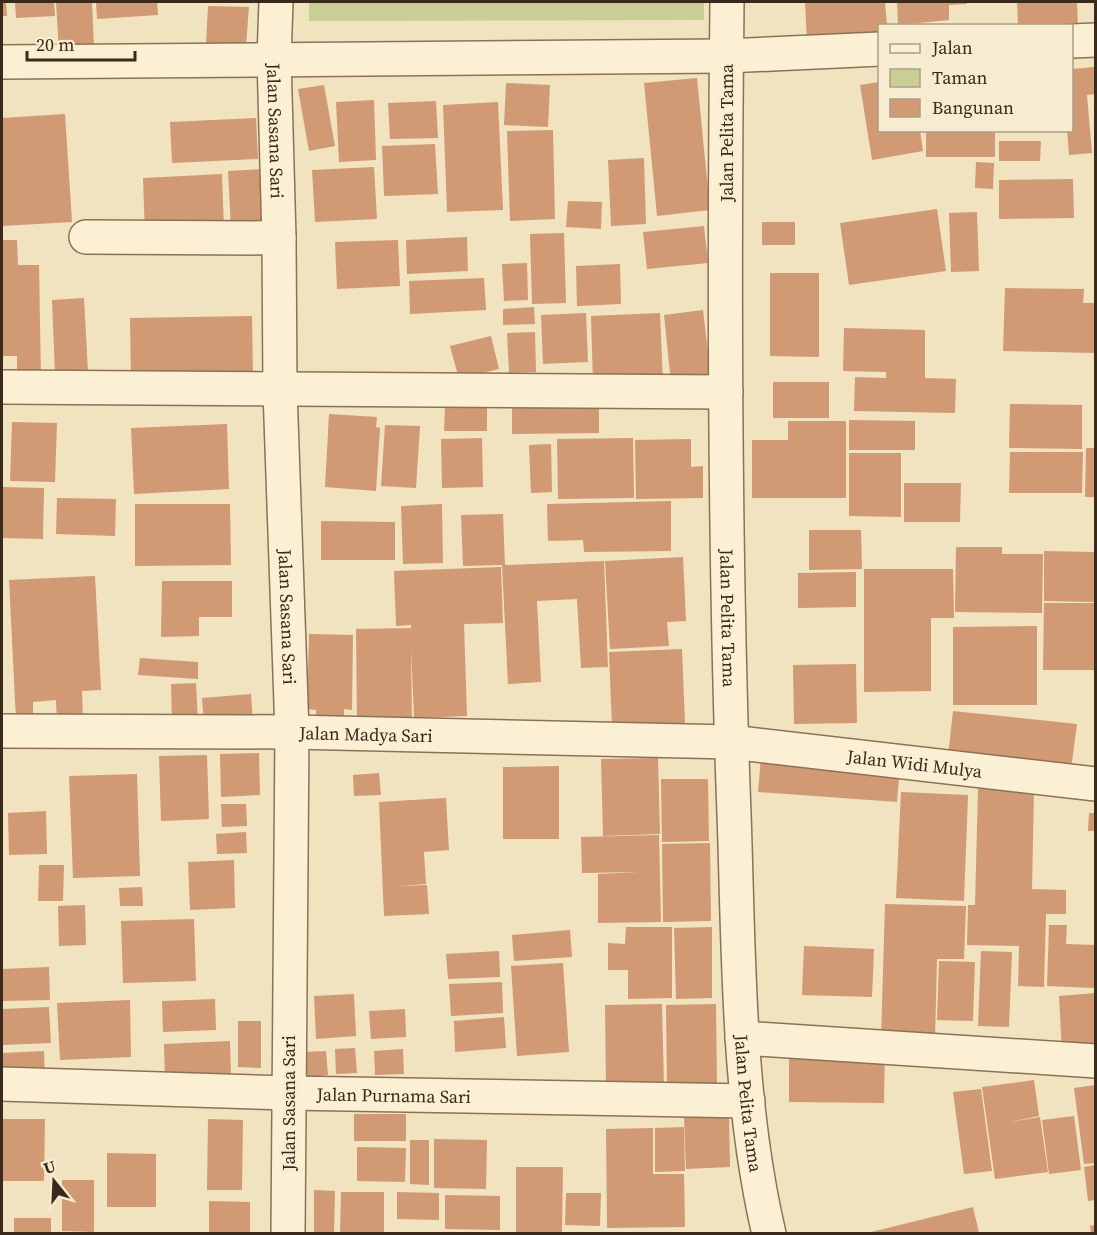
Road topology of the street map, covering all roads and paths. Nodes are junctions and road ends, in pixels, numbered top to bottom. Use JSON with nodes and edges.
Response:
{"nodes":[{"id":1,"x":276,"y":2,"type":"edge"},
{"id":2,"x":727,"y":2,"type":"edge"},
{"id":3,"x":1095,"y":40,"type":"edge"},
{"id":4,"x":1073,"y":41,"type":"edge"},
{"id":5,"x":878,"y":49,"type":"edge"},
{"id":6,"x":726,"y":56,"type":"junction"},
{"id":7,"x":274,"y":58,"type":"junction"},
{"id":8,"x":2,"y":62,"type":"edge"},
{"id":9,"x":86,"y":237,"type":"dead end"},
{"id":10,"x":279,"y":238,"type":"junction"},
{"id":11,"x":2,"y":387,"type":"edge"},
{"id":12,"x":280,"y":390,"type":"junction"},
{"id":13,"x":726,"y":392,"type":"junction"},
{"id":14,"x":2,"y":731,"type":"edge"},
{"id":15,"x":292,"y":732,"type":"junction"},
{"id":16,"x":732,"y":742,"type":"junction"},
{"id":17,"x":1095,"y":784,"type":"edge"},
{"id":18,"x":742,"y":1038,"type":"junction"},
{"id":19,"x":1095,"y":1061,"type":"edge"},
{"id":20,"x":2,"y":1084,"type":"edge"},
{"id":21,"x":288,"y":1093,"type":"junction"},
{"id":22,"x":748,"y":1101,"type":"junction"},
{"id":23,"x":288,"y":1233,"type":"edge"},
{"id":24,"x":769,"y":1233,"type":"edge"}],
"edges":[{"from":1,"to":7,"type":"street","name":"Jalan Sasana Sari"},
{"from":2,"to":6,"type":"street","name":"Jalan Pelita Tama"},
{"from":3,"to":4,"type":"street"},
{"from":5,"to":6,"type":"street"},
{"from":6,"to":7,"type":"street"},
{"from":6,"to":13,"type":"street","name":"Jalan Pelita Tama"},
{"from":7,"to":8,"type":"street"},
{"from":7,"to":10,"type":"street","name":"Jalan Sasana Sari"},
{"from":9,"to":10,"type":"street"},
{"from":10,"to":12,"type":"street","name":"Jalan Sasana Sari"},
{"from":11,"to":12,"type":"street"},
{"from":12,"to":13,"type":"street"},
{"from":12,"to":15,"type":"street","name":"Jalan Sasana Sari"},
{"from":13,"to":16,"type":"street","name":"Jalan Pelita Tama"},
{"from":14,"to":15,"type":"street","name":"Jalan Madya Sari"},
{"from":15,"to":16,"type":"street","name":"Jalan Madya Sari"},
{"from":15,"to":21,"type":"street","name":"Jalan Sasana Sari"},
{"from":16,"to":17,"type":"street","name":"Jalan Widi Mulya"},
{"from":16,"to":18,"type":"street","name":"Jalan Pelita Tama"},
{"from":18,"to":19,"type":"street"},
{"from":18,"to":22,"type":"street","name":"Jalan Pelita Tama"},
{"from":20,"to":21,"type":"street","name":"Jalan Purnama Sari"},
{"from":21,"to":22,"type":"street","name":"Jalan Purnama Sari"},
{"from":21,"to":23,"type":"street","name":"Jalan Sasana Sari"},
{"from":22,"to":24,"type":"street","name":"Jalan Pelita Tama"}]}
